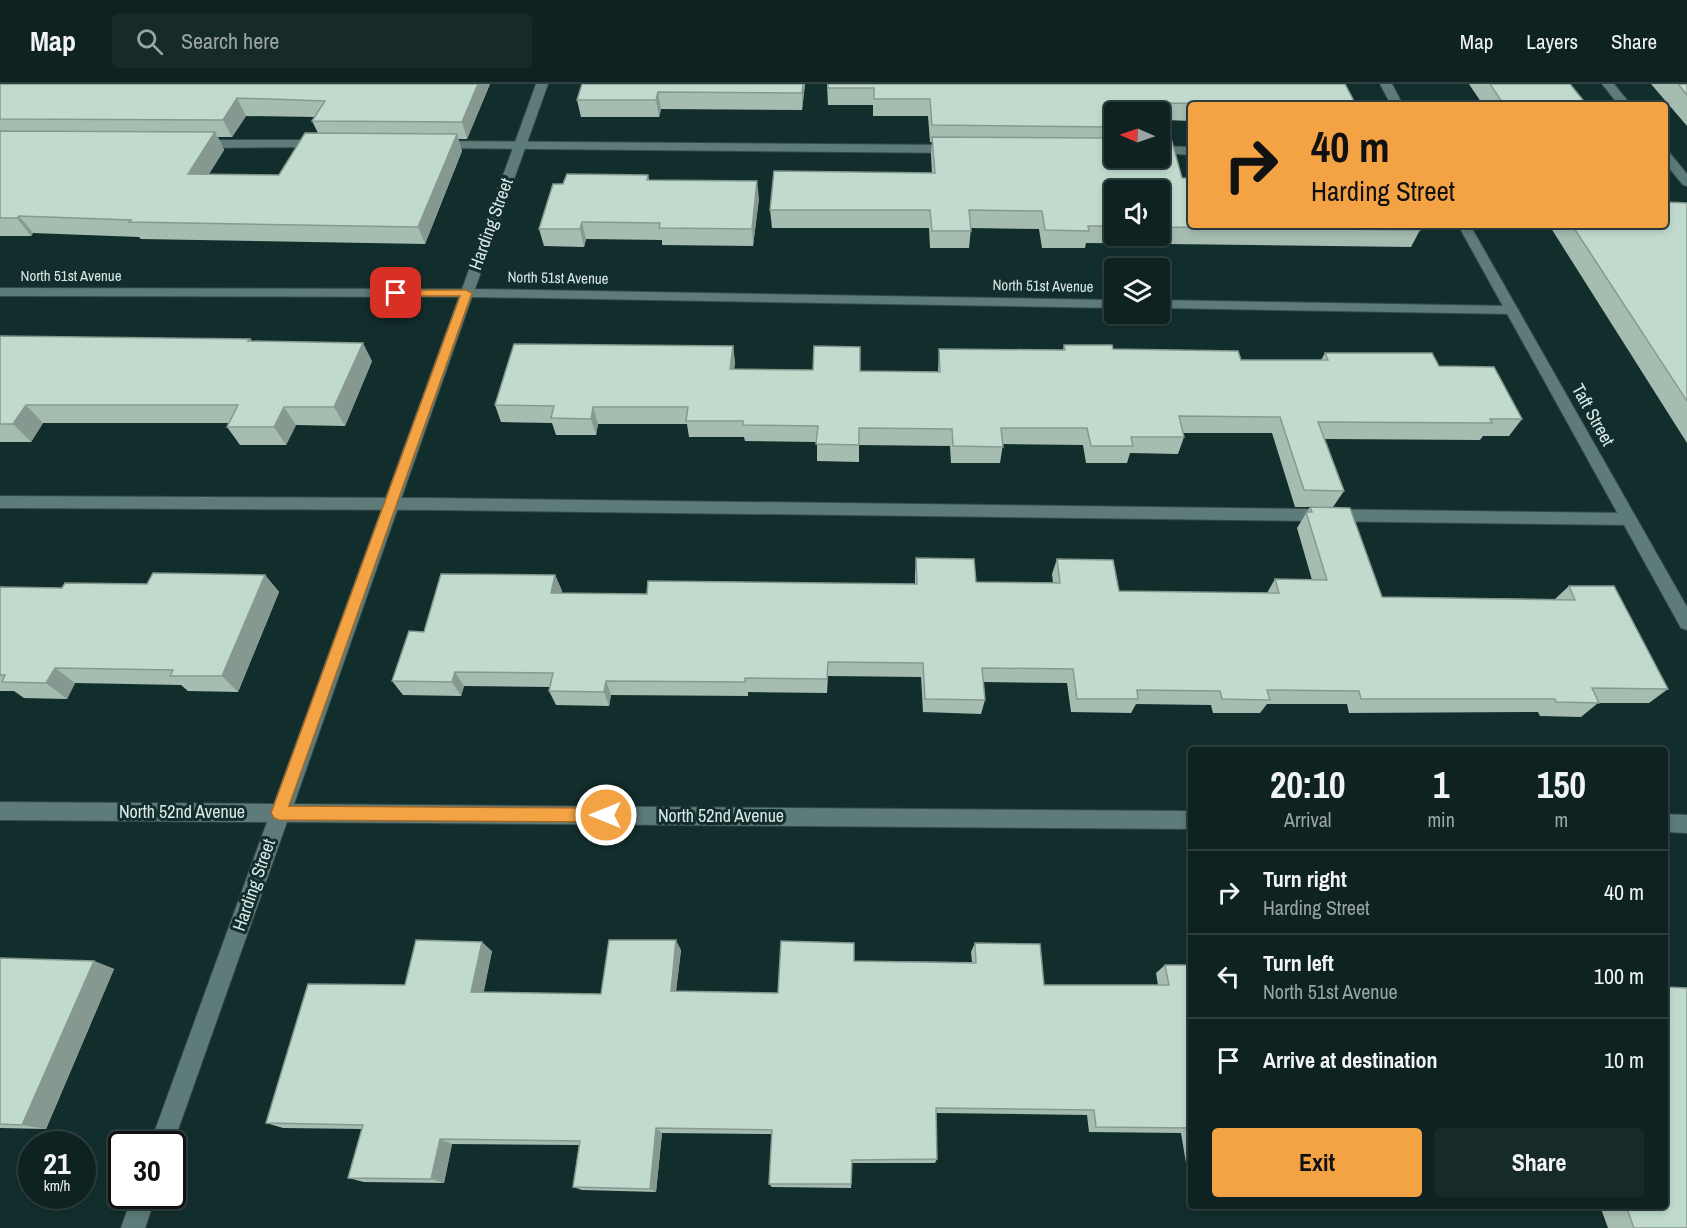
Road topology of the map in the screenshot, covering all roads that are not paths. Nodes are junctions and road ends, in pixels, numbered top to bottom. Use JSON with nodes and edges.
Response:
{"nodes":[{"id":1,"x":542,"y":84,"type":"edge"},
{"id":2,"x":1386,"y":84,"type":"edge"},
{"id":3,"x":1608,"y":84,"type":"edge"},
{"id":4,"x":1395,"y":102,"type":"edge"},
{"id":5,"x":1623,"y":102,"type":"edge"},
{"id":6,"x":189,"y":144,"type":"edge"},
{"id":7,"x":331,"y":144,"type":"edge"},
{"id":8,"x":425,"y":145,"type":"edge"},
{"id":9,"x":519,"y":146,"type":"junction"},
{"id":10,"x":971,"y":149,"type":"edge"},
{"id":11,"x":1170,"y":150,"type":"edge"},
{"id":12,"x":1188,"y":151,"type":"edge"},
{"id":13,"x":1668,"y":159,"type":"edge"},
{"id":14,"x":1687,"y":182,"type":"edge"},
{"id":15,"x":1466,"y":228,"type":"edge"},
{"id":16,"x":0,"y":292,"type":"edge"},
{"id":17,"x":466,"y":293,"type":"junction"},
{"id":18,"x":1104,"y":304,"type":"edge"},
{"id":19,"x":1170,"y":304,"type":"edge"},
{"id":20,"x":1512,"y":310,"type":"junction"},
{"id":21,"x":0,"y":502,"type":"edge"},
{"id":22,"x":391,"y":504,"type":"junction"},
{"id":23,"x":1629,"y":519,"type":"junction"},
{"id":24,"x":1687,"y":623,"type":"edge"},
{"id":25,"x":0,"y":811,"type":"edge"},
{"id":26,"x":279,"y":813,"type":"junction"},
{"id":27,"x":1188,"y":820,"type":"edge"},
{"id":28,"x":1668,"y":823,"type":"edge"},
{"id":29,"x":1687,"y":824,"type":"edge"},
{"id":30,"x":167,"y":1131,"type":"edge"},
{"id":31,"x":140,"y":1209,"type":"edge"},
{"id":32,"x":133,"y":1228,"type":"edge"}],
"edges":[{"from":1,"to":9,"type":"street","name":"Harding Street"},
{"from":2,"to":4,"type":"street"},
{"from":3,"to":5,"type":"street"},
{"from":6,"to":7,"type":"street"},
{"from":8,"to":9,"type":"street"},
{"from":9,"to":10,"type":"street"},
{"from":9,"to":17,"type":"street","name":"Harding Street"},
{"from":11,"to":12,"type":"street"},
{"from":13,"to":14,"type":"street"},
{"from":15,"to":20,"type":"street","name":"Taft Street"},
{"from":16,"to":17,"type":"street","name":"North 51st Avenue"},
{"from":17,"to":18,"type":"street","name":"North 51st Avenue"},
{"from":17,"to":22,"type":"street","name":"Harding Street"},
{"from":19,"to":20,"type":"street"},
{"from":20,"to":23,"type":"street","name":"Taft Street"},
{"from":21,"to":22,"type":"street"},
{"from":22,"to":23,"type":"street"},
{"from":22,"to":26,"type":"street","name":"Harding Street"},
{"from":23,"to":24,"type":"street","name":"Taft Street"},
{"from":25,"to":26,"type":"street","name":"North 52nd Avenue"},
{"from":26,"to":27,"type":"street","name":"North 52nd Avenue"},
{"from":26,"to":30,"type":"street","name":"Harding Street"},
{"from":28,"to":29,"type":"street"},
{"from":31,"to":32,"type":"street"}]}
